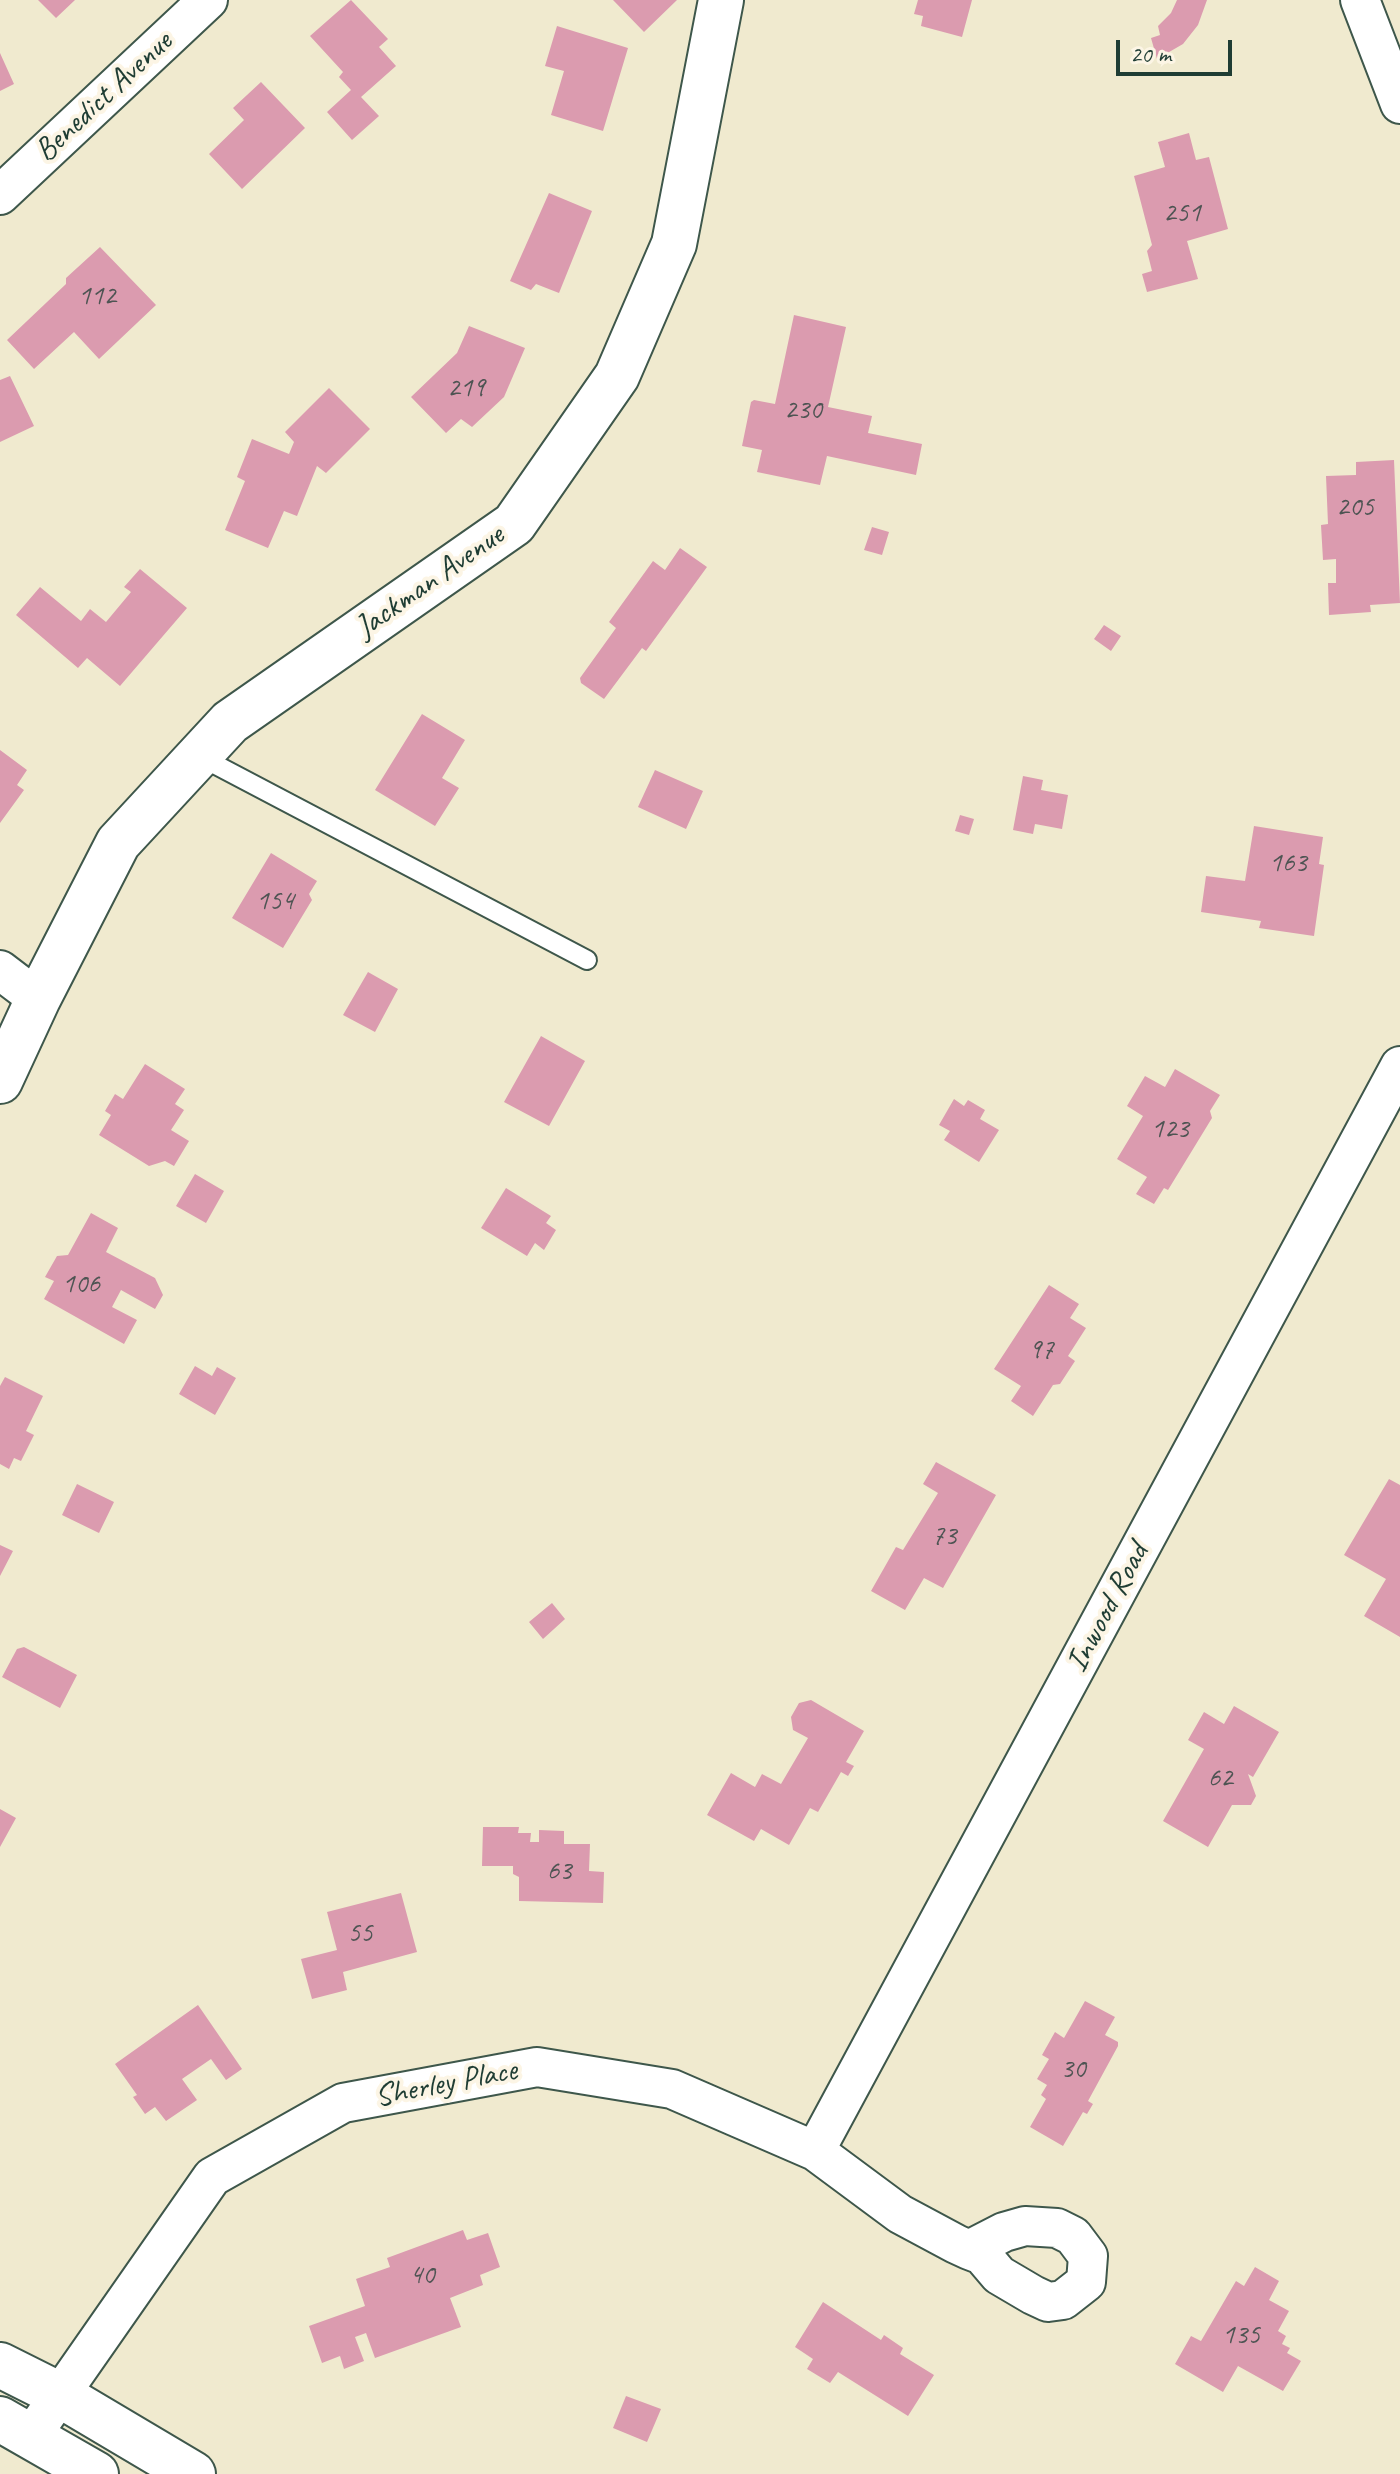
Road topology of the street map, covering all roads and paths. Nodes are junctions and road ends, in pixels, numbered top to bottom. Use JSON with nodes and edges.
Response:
{"nodes":[{"id":1,"x":208,"y":0,"type":"edge"},
{"id":2,"x":721,"y":0,"type":"edge"},
{"id":3,"x":1360,"y":0,"type":"edge"},
{"id":4,"x":1400,"y":104,"type":"edge"},
{"id":5,"x":0,"y":195,"type":"edge"},
{"id":6,"x":199,"y":756,"type":"junction"},
{"id":7,"x":587,"y":960,"type":"dead end"},
{"id":8,"x":0,"y":970,"type":"edge"},
{"id":9,"x":38,"y":999,"type":"junction"},
{"id":10,"x":1400,"y":1066,"type":"edge"},
{"id":11,"x":0,"y":1081,"type":"edge"},
{"id":12,"x":815,"y":2151,"type":"junction"},
{"id":13,"x":969,"y":2250,"type":"dead end"},
{"id":14,"x":0,"y":2365,"type":"edge"},
{"id":15,"x":60,"y":2395,"type":"junction"},
{"id":16,"x":16,"y":2427,"type":"edge"},
{"id":17,"x":85,"y":2451,"type":"edge"},
{"id":18,"x":193,"y":2474,"type":"edge"}],
"edges":[{"from":1,"to":5,"type":"street","name":"Benedict Avenue"},
{"from":2,"to":6,"type":"street","name":"Jackman Avenue"},
{"from":3,"to":4,"type":"street"},
{"from":6,"to":7,"type":"lane"},
{"from":6,"to":9,"type":"street","name":"Jackman Avenue"},
{"from":8,"to":9,"type":"street"},
{"from":9,"to":11,"type":"street","name":"Jackman Avenue"},
{"from":10,"to":12,"type":"street","name":"Inwood Road"},
{"from":12,"to":13,"type":"street","name":"Sherley Place"},
{"from":12,"to":15,"type":"street","name":"Sherley Place"},
{"from":14,"to":15,"type":"street"},
{"from":15,"to":16,"type":"street","name":"Sherley Place"},
{"from":15,"to":17,"type":"street"},
{"from":16,"to":17,"type":"street"},
{"from":17,"to":18,"type":"street"}]}
